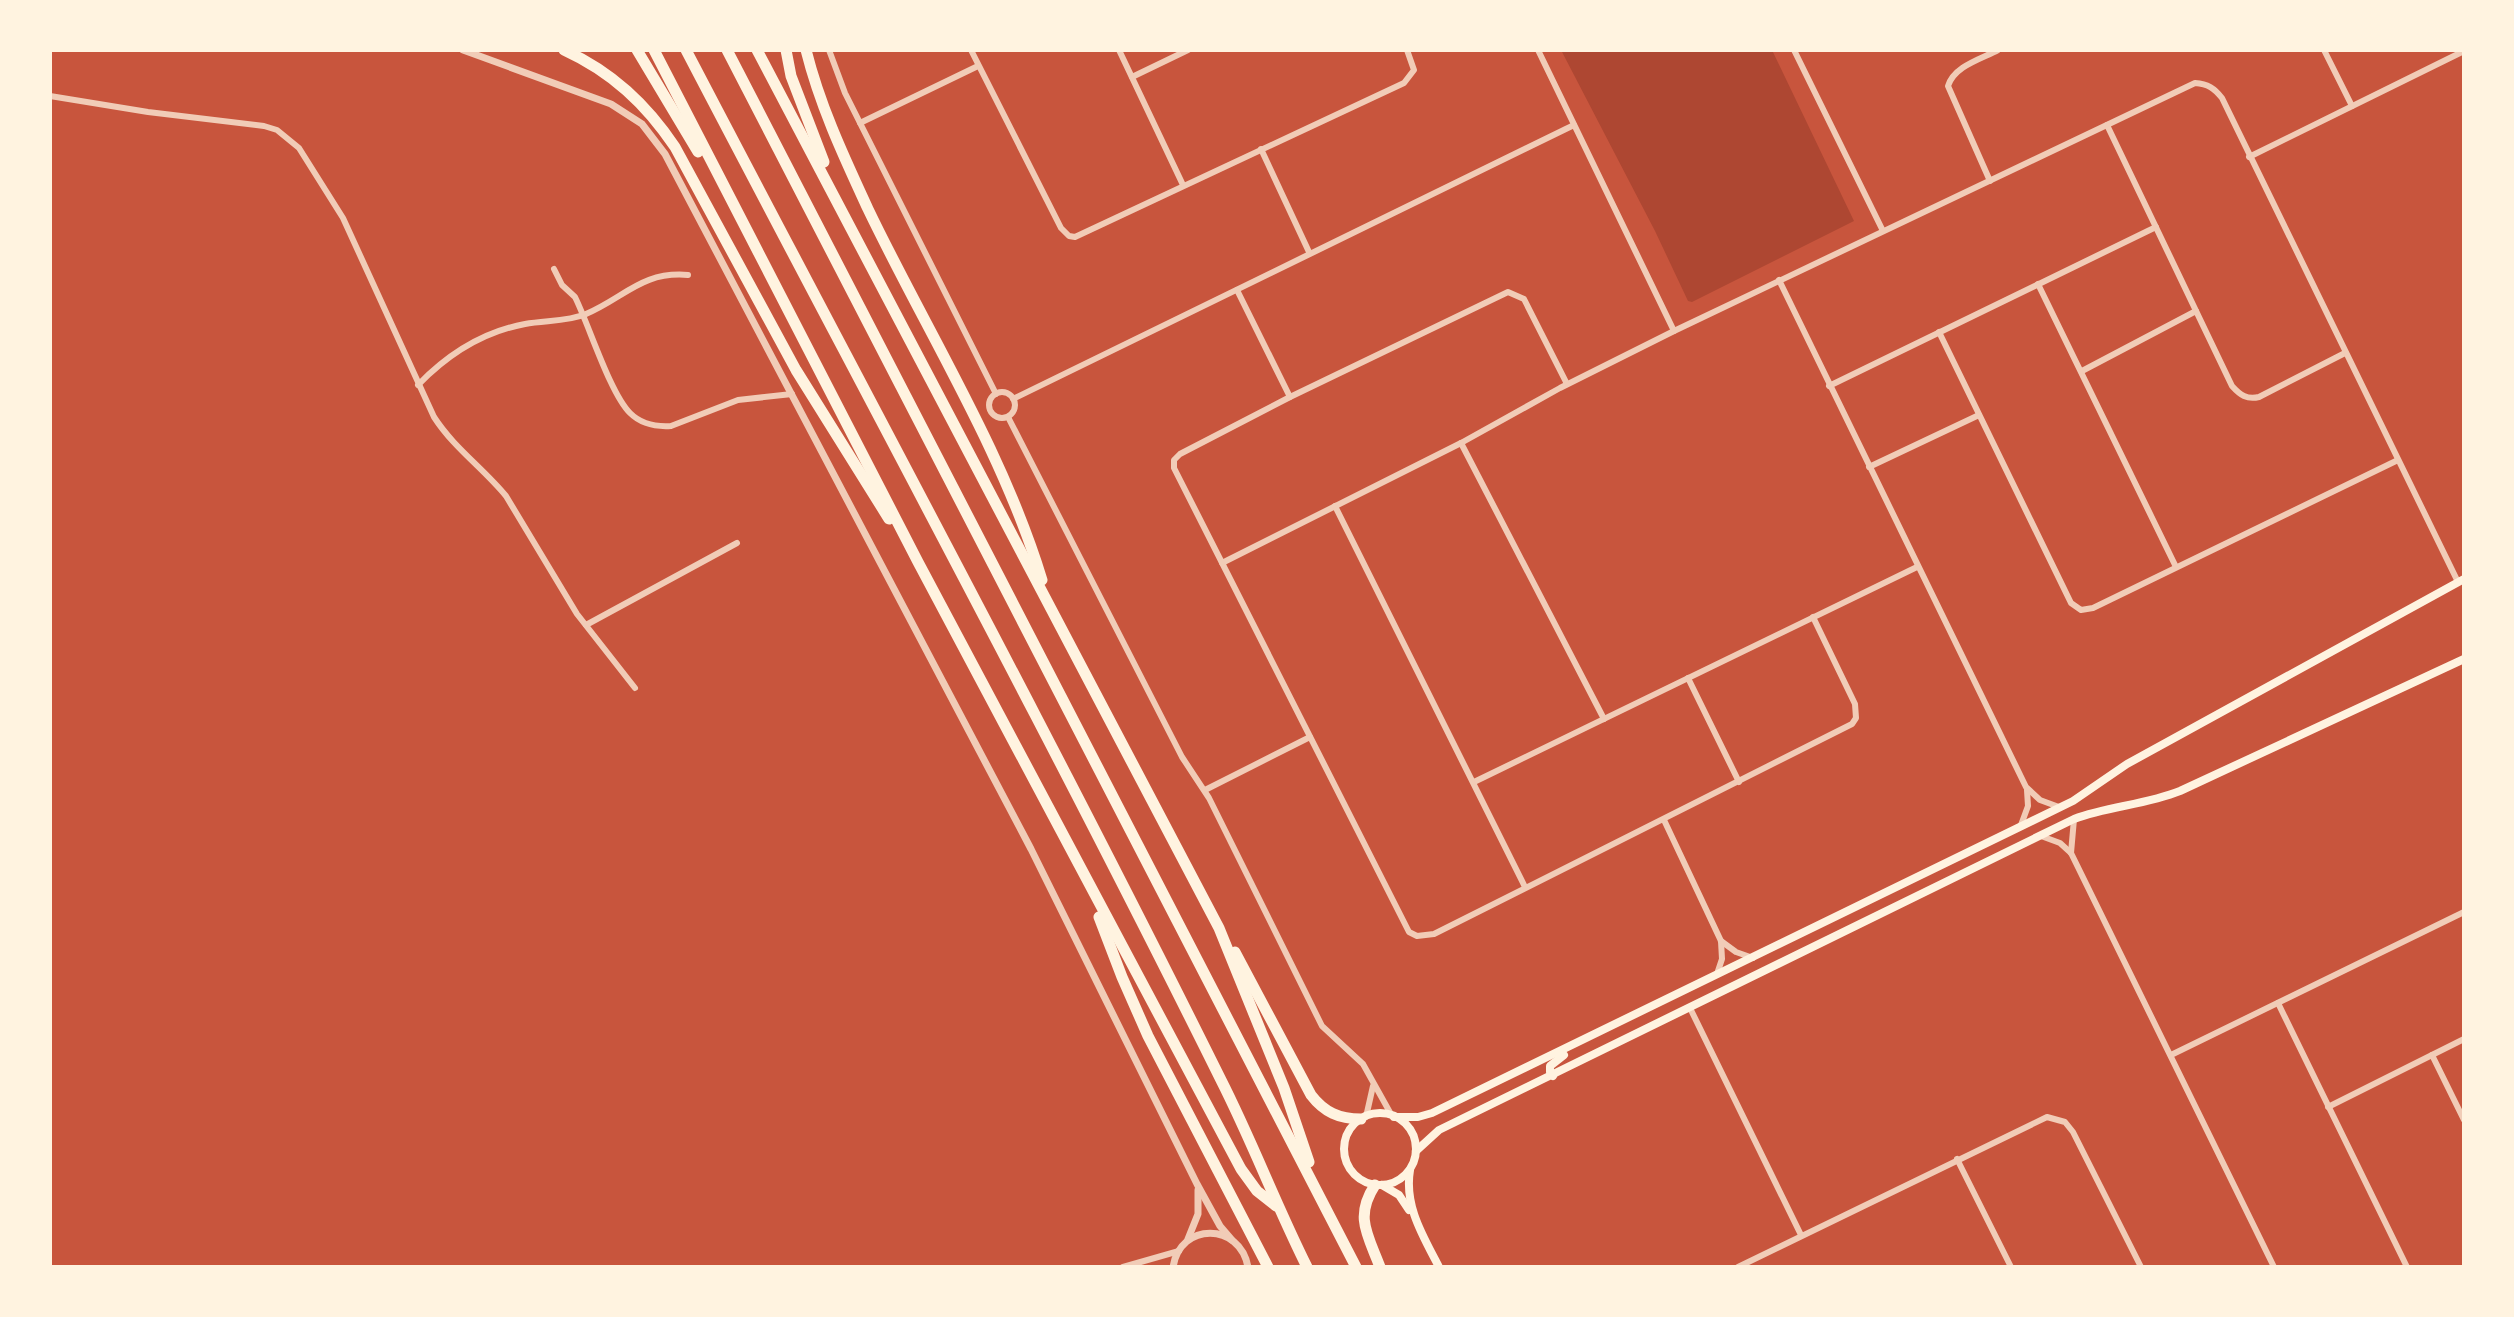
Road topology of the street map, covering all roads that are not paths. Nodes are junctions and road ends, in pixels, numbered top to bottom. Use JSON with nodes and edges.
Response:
{"nodes":[{"id":1,"x":463,"y":50,"type":"edge"},
{"id":2,"x":564,"y":50,"type":"edge"},
{"id":3,"x":637,"y":50,"type":"edge"},
{"id":4,"x":654,"y":50,"type":"edge"},
{"id":5,"x":686,"y":50,"type":"edge"},
{"id":6,"x":727,"y":50,"type":"edge"},
{"id":7,"x":757,"y":50,"type":"edge"},
{"id":8,"x":786,"y":50,"type":"edge"},
{"id":9,"x":806,"y":50,"type":"edge"},
{"id":10,"x":829,"y":50,"type":"edge"},
{"id":11,"x":971,"y":50,"type":"edge"},
{"id":12,"x":1119,"y":50,"type":"edge"},
{"id":13,"x":1188,"y":50,"type":"edge"},
{"id":14,"x":1407,"y":50,"type":"edge"},
{"id":15,"x":1538,"y":50,"type":"edge"},
{"id":16,"x":1794,"y":50,"type":"edge"},
{"id":17,"x":1998,"y":50,"type":"edge"},
{"id":18,"x":2324,"y":50,"type":"edge"},
{"id":19,"x":2464,"y":51,"type":"edge"},
{"id":20,"x":978,"y":66,"type":"junction"},
{"id":21,"x":1132,"y":77,"type":"junction"},
{"id":22,"x":50,"y":96,"type":"edge"},
{"id":23,"x":2352,"y":106,"type":"junction"},
{"id":24,"x":860,"y":123,"type":"junction"},
{"id":25,"x":1574,"y":125,"type":"junction"},
{"id":26,"x":2107,"y":125,"type":"junction"},
{"id":27,"x":1261,"y":149,"type":"junction"},
{"id":28,"x":2249,"y":157,"type":"junction"},
{"id":29,"x":1990,"y":181,"type":"junction"},
{"id":30,"x":1183,"y":185,"type":"junction"},
{"id":31,"x":723,"y":186,"type":"junction"},
{"id":32,"x":841,"y":207,"type":"junction"},
{"id":33,"x":2156,"y":227,"type":"junction"},
{"id":34,"x":1882,"y":229,"type":"junction"},
{"id":35,"x":1309,"y":252,"type":"junction"},
{"id":36,"x":554,"y":269,"type":"dead end"},
{"id":37,"x":688,"y":275,"type":"dead end"},
{"id":38,"x":1779,"y":280,"type":"junction"},
{"id":39,"x":2038,"y":284,"type":"junction"},
{"id":40,"x":1237,"y":290,"type":"junction"},
{"id":41,"x":2196,"y":311,"type":"junction"},
{"id":42,"x":584,"y":315,"type":"junction"},
{"id":43,"x":1674,"y":331,"type":"junction"},
{"id":44,"x":1939,"y":332,"type":"junction"},
{"id":45,"x":2345,"y":353,"type":"junction"},
{"id":46,"x":2082,"y":371,"type":"junction"},
{"id":47,"x":1567,"y":384,"type":"junction"},
{"id":48,"x":418,"y":385,"type":"junction"},
{"id":49,"x":1829,"y":386,"type":"junction"},
{"id":50,"x":792,"y":394,"type":"junction"},
{"id":51,"x":996,"y":394,"type":"junction"},
{"id":52,"x":1290,"y":397,"type":"junction"},
{"id":53,"x":1013,"y":399,"type":"junction"},
{"id":54,"x":1979,"y":415,"type":"junction"},
{"id":55,"x":1008,"y":417,"type":"junction"},
{"id":56,"x":1461,"y":443,"type":"junction"},
{"id":57,"x":2398,"y":460,"type":"junction"},
{"id":58,"x":1869,"y":467,"type":"junction"},
{"id":59,"x":1335,"y":506,"type":"junction"},
{"id":60,"x":737,"y":543,"type":"dead end"},
{"id":61,"x":918,"y":562,"type":"junction"},
{"id":62,"x":1222,"y":563,"type":"junction"},
{"id":63,"x":1917,"y":567,"type":"junction"},
{"id":64,"x":2176,"y":567,"type":"junction"},
{"id":65,"x":2461,"y":580,"type":"edge"},
{"id":66,"x":1047,"y":599,"type":"junction"},
{"id":67,"x":1813,"y":617,"type":"junction"},
{"id":68,"x":586,"y":625,"type":"junction"},
{"id":69,"x":2464,"y":659,"type":"edge"},
{"id":70,"x":1688,"y":678,"type":"junction"},
{"id":71,"x":635,"y":688,"type":"dead end"},
{"id":72,"x":1604,"y":719,"type":"junction"},
{"id":73,"x":1310,"y":737,"type":"junction"},
{"id":74,"x":1474,"y":782,"type":"junction"},
{"id":75,"x":1739,"y":782,"type":"junction"},
{"id":76,"x":2026,"y":787,"type":"junction"},
{"id":77,"x":1205,"y":790,"type":"junction"},
{"id":78,"x":2059,"y":807,"type":"junction"},
{"id":79,"x":2074,"y":819,"type":"junction"},
{"id":80,"x":1664,"y":820,"type":"junction"},
{"id":81,"x":2021,"y":825,"type":"junction"},
{"id":82,"x":2039,"y":836,"type":"junction"},
{"id":83,"x":2071,"y":853,"type":"junction"},
{"id":84,"x":1089,"y":886,"type":"junction"},
{"id":85,"x":1525,"y":887,"type":"junction"},
{"id":86,"x":2464,"y":912,"type":"edge"},
{"id":87,"x":1219,"y":928,"type":"junction"},
{"id":88,"x":1721,"y":941,"type":"junction"},
{"id":89,"x":1753,"y":958,"type":"junction"},
{"id":90,"x":1716,"y":976,"type":"junction"},
{"id":91,"x":2278,"y":1003,"type":"junction"},
{"id":92,"x":1690,"y":1008,"type":"junction"},
{"id":93,"x":2464,"y":1039,"type":"edge"},
{"id":94,"x":1577,"y":1044,"type":"junction"},
{"id":95,"x":2171,"y":1055,"type":"junction"},
{"id":96,"x":2432,"y":1055,"type":"junction"},
{"id":97,"x":1553,"y":1076,"type":"junction"},
{"id":98,"x":1373,"y":1083,"type":"junction"},
{"id":99,"x":2328,"y":1107,"type":"junction"},
{"id":100,"x":1393,"y":1116,"type":"junction"},
{"id":101,"x":1363,"y":1118,"type":"junction"},
{"id":102,"x":2464,"y":1120,"type":"edge"},
{"id":103,"x":1416,"y":1151,"type":"junction"},
{"id":104,"x":1957,"y":1159,"type":"junction"},
{"id":105,"x":1410,"y":1168,"type":"junction"},
{"id":106,"x":1197,"y":1184,"type":"junction"},
{"id":107,"x":1378,"y":1185,"type":"junction"},
{"id":108,"x":1317,"y":1189,"type":"junction"},
{"id":109,"x":1278,"y":1208,"type":"junction"},
{"id":110,"x":1418,"y":1225,"type":"junction"},
{"id":111,"x":1801,"y":1235,"type":"junction"},
{"id":112,"x":1232,"y":1240,"type":"junction"},
{"id":113,"x":1186,"y":1242,"type":"junction"},
{"id":114,"x":1179,"y":1251,"type":"junction"},
{"id":115,"x":2008,"y":1266,"type":"edge"},
{"id":116,"x":1123,"y":1267,"type":"edge"},
{"id":117,"x":1173,"y":1267,"type":"edge"},
{"id":118,"x":1248,"y":1267,"type":"edge"},
{"id":119,"x":1268,"y":1267,"type":"edge"},
{"id":120,"x":1307,"y":1267,"type":"edge"},
{"id":121,"x":1356,"y":1267,"type":"edge"},
{"id":122,"x":1380,"y":1267,"type":"edge"},
{"id":123,"x":1439,"y":1267,"type":"edge"},
{"id":124,"x":1738,"y":1267,"type":"edge"},
{"id":125,"x":2141,"y":1267,"type":"edge"},
{"id":126,"x":2274,"y":1267,"type":"edge"},
{"id":127,"x":2407,"y":1267,"type":"edge"}],
"edges":[{"from":1,"to":50,"type":"street"},
{"from":2,"to":61,"type":"highway"},
{"from":3,"to":31,"type":"highway"},
{"from":4,"to":31,"type":"highway"},
{"from":5,"to":109,"type":"highway"},
{"from":6,"to":108,"type":"highway"},
{"from":7,"to":32,"type":"highway"},
{"from":8,"to":32,"type":"highway"},
{"from":9,"to":66,"type":"highway"},
{"from":10,"to":24,"type":"street"},
{"from":11,"to":20,"type":"street"},
{"from":12,"to":21,"type":"street"},
{"from":13,"to":21,"type":"street"},
{"from":14,"to":27,"type":"street"},
{"from":15,"to":25,"type":"street"},
{"from":16,"to":34,"type":"street"},
{"from":17,"to":29,"type":"street"},
{"from":18,"to":23,"type":"street"},
{"from":19,"to":23,"type":"street"},
{"from":20,"to":24,"type":"street"},
{"from":20,"to":30,"type":"street"},
{"from":21,"to":30,"type":"street"},
{"from":22,"to":48,"type":"street"},
{"from":23,"to":28,"type":"street"},
{"from":24,"to":51,"type":"street"},
{"from":25,"to":35,"type":"street"},
{"from":25,"to":43,"type":"street"},
{"from":26,"to":28,"type":"street"},
{"from":26,"to":29,"type":"street"},
{"from":26,"to":33,"type":"street"},
{"from":27,"to":30,"type":"street"},
{"from":27,"to":35,"type":"street"},
{"from":28,"to":45,"type":"street"},
{"from":29,"to":34,"type":"street"},
{"from":31,"to":61,"type":"highway"},
{"from":32,"to":66,"type":"highway"},
{"from":33,"to":39,"type":"street"},
{"from":33,"to":41,"type":"street"},
{"from":34,"to":38,"type":"street"},
{"from":35,"to":40,"type":"street"},
{"from":36,"to":42,"type":"street"},
{"from":37,"to":42,"type":"street"},
{"from":38,"to":43,"type":"street"},
{"from":38,"to":49,"type":"street"},
{"from":39,"to":44,"type":"street"},
{"from":39,"to":46,"type":"street"},
{"from":40,"to":52,"type":"street"},
{"from":40,"to":53,"type":"street"},
{"from":41,"to":45,"type":"street"},
{"from":41,"to":46,"type":"street"},
{"from":42,"to":48,"type":"street"},
{"from":42,"to":50,"type":"street"},
{"from":43,"to":47,"type":"street"},
{"from":44,"to":49,"type":"street"},
{"from":44,"to":54,"type":"street"},
{"from":45,"to":57,"type":"street"},
{"from":46,"to":64,"type":"street"},
{"from":47,"to":52,"type":"street"},
{"from":47,"to":56,"type":"street"},
{"from":48,"to":68,"type":"street"},
{"from":49,"to":58,"type":"street"},
{"from":50,"to":106,"type":"street"},
{"from":51,"to":53,"type":"street"},
{"from":51,"to":55,"type":"street"},
{"from":52,"to":62,"type":"street"},
{"from":53,"to":55,"type":"street"},
{"from":54,"to":58,"type":"street"},
{"from":54,"to":64,"type":"street"},
{"from":55,"to":77,"type":"street"},
{"from":56,"to":59,"type":"street"},
{"from":56,"to":72,"type":"street"},
{"from":57,"to":64,"type":"street"},
{"from":57,"to":65,"type":"street"},
{"from":58,"to":63,"type":"street"},
{"from":59,"to":62,"type":"street"},
{"from":59,"to":74,"type":"street"},
{"from":60,"to":68,"type":"street"},
{"from":61,"to":84,"type":"highway"},
{"from":62,"to":73,"type":"street"},
{"from":63,"to":67,"type":"street"},
{"from":63,"to":76,"type":"street"},
{"from":65,"to":78,"type":"main road"},
{"from":66,"to":87,"type":"highway"},
{"from":67,"to":70,"type":"street"},
{"from":67,"to":75,"type":"street"},
{"from":68,"to":71,"type":"street"},
{"from":69,"to":79,"type":"main road"},
{"from":70,"to":72,"type":"street"},
{"from":70,"to":75,"type":"street"},
{"from":72,"to":74,"type":"street"},
{"from":73,"to":77,"type":"street"},
{"from":73,"to":85,"type":"street"},
{"from":74,"to":85,"type":"street"},
{"from":75,"to":80,"type":"street"},
{"from":76,"to":78,"type":"street"},
{"from":76,"to":81,"type":"street"},
{"from":77,"to":98,"type":"street"},
{"from":78,"to":81,"type":"main road"},
{"from":79,"to":82,"type":"main road"},
{"from":79,"to":83,"type":"street"},
{"from":80,"to":85,"type":"street"},
{"from":80,"to":88,"type":"street"},
{"from":81,"to":89,"type":"main road"},
{"from":82,"to":83,"type":"street"},
{"from":82,"to":92,"type":"main road"},
{"from":83,"to":95,"type":"street"},
{"from":84,"to":109,"type":"highway"},
{"from":84,"to":119,"type":"highway"},
{"from":86,"to":91,"type":"street"},
{"from":87,"to":101,"type":"highway"},
{"from":87,"to":108,"type":"highway"},
{"from":88,"to":89,"type":"street"},
{"from":88,"to":90,"type":"street"},
{"from":89,"to":90,"type":"main road"},
{"from":90,"to":94,"type":"main road"},
{"from":91,"to":95,"type":"street"},
{"from":91,"to":99,"type":"street"},
{"from":92,"to":97,"type":"main road"},
{"from":92,"to":111,"type":"street"},
{"from":93,"to":96,"type":"street"},
{"from":94,"to":97,"type":"main road"},
{"from":94,"to":100,"type":"main road"},
{"from":95,"to":126,"type":"street"},
{"from":96,"to":99,"type":"street"},
{"from":96,"to":102,"type":"street"},
{"from":97,"to":103,"type":"main road"},
{"from":98,"to":100,"type":"street"},
{"from":98,"to":101,"type":"street"},
{"from":99,"to":127,"type":"street"},
{"from":100,"to":101,"type":"main road"},
{"from":100,"to":103,"type":"main road"},
{"from":101,"to":107,"type":"main road"},
{"from":103,"to":105,"type":"main road"},
{"from":104,"to":111,"type":"street"},
{"from":104,"to":115,"type":"street"},
{"from":104,"to":125,"type":"street"},
{"from":105,"to":107,"type":"main road"},
{"from":105,"to":110,"type":"main road"},
{"from":106,"to":112,"type":"street"},
{"from":106,"to":113,"type":"street"},
{"from":107,"to":110,"type":"main road"},
{"from":107,"to":122,"type":"highway"},
{"from":108,"to":121,"type":"highway"},
{"from":109,"to":120,"type":"highway"},
{"from":110,"to":123,"type":"main road"},
{"from":111,"to":124,"type":"street"},
{"from":112,"to":113,"type":"street"},
{"from":112,"to":118,"type":"street"},
{"from":113,"to":114,"type":"street"},
{"from":114,"to":116,"type":"street"},
{"from":114,"to":117,"type":"street"}]}
